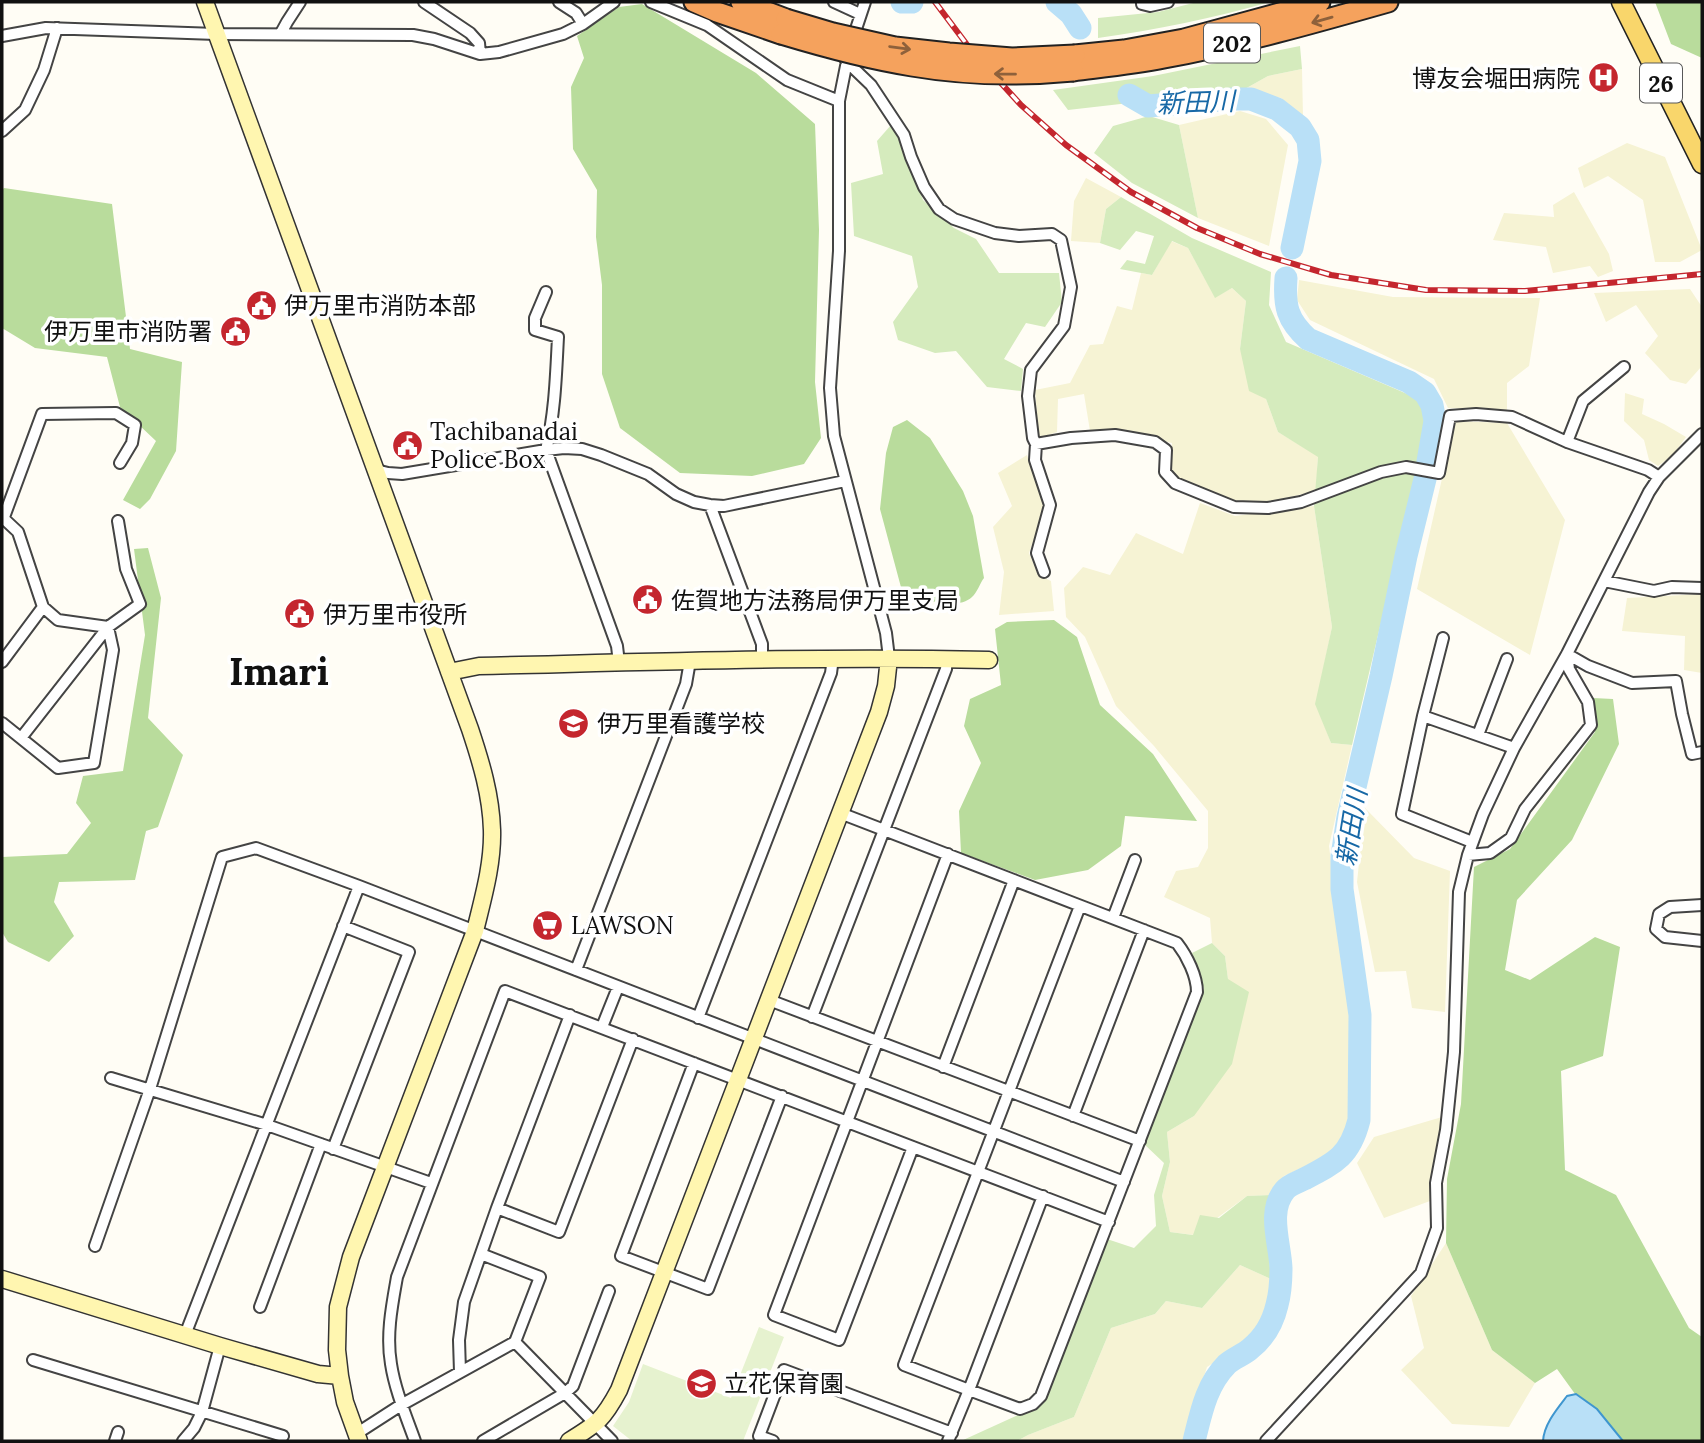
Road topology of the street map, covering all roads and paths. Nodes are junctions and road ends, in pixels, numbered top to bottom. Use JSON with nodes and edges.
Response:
{"nodes":[{"id":1,"x":205,"y":2,"type":"edge"},
{"id":2,"x":298,"y":2,"type":"edge"},
{"id":3,"x":424,"y":2,"type":"edge"},
{"id":4,"x":559,"y":2,"type":"edge"},
{"id":5,"x":614,"y":2,"type":"edge"},
{"id":6,"x":651,"y":2,"type":"edge"},
{"id":7,"x":694,"y":2,"type":"edge"},
{"id":8,"x":741,"y":2,"type":"edge"},
{"id":9,"x":834,"y":2,"type":"edge"},
{"id":10,"x":1142,"y":2,"type":"edge"},
{"id":11,"x":1168,"y":2,"type":"edge"},
{"id":12,"x":1320,"y":2,"type":"edge"},
{"id":13,"x":1388,"y":2,"type":"edge"},
{"id":14,"x":1620,"y":2,"type":"edge"},
{"id":15,"x":863,"y":7,"type":"edge"},
{"id":16,"x":712,"y":18,"type":"junction"},
{"id":17,"x":583,"y":24,"type":"junction"},
{"id":18,"x":784,"y":26,"type":"junction"},
{"id":19,"x":57,"y":28,"type":"junction"},
{"id":20,"x":281,"y":33,"type":"junction"},
{"id":21,"x":216,"y":34,"type":"junction"},
{"id":22,"x":2,"y":36,"type":"edge"},
{"id":23,"x":480,"y":54,"type":"junction"},
{"id":24,"x":846,"y":61,"type":"junction"},
{"id":25,"x":1074,"y":63,"type":"junction"},
{"id":26,"x":839,"y":101,"type":"junction"},
{"id":27,"x":2,"y":131,"type":"edge"},
{"id":28,"x":1702,"y":164,"type":"edge"},
{"id":29,"x":546,"y":292,"type":"dead end"},
{"id":30,"x":1624,"y":367,"type":"dead end"},
{"id":31,"x":1702,"y":434,"type":"edge"},
{"id":32,"x":1567,"y":442,"type":"junction"},
{"id":33,"x":1036,"y":444,"type":"junction"},
{"id":34,"x":545,"y":450,"type":"junction"},
{"id":35,"x":120,"y":463,"type":"dead end"},
{"id":36,"x":376,"y":470,"type":"junction"},
{"id":37,"x":1660,"y":477,"type":"junction"},
{"id":38,"x":845,"y":481,"type":"junction"},
{"id":39,"x":710,"y":505,"type":"junction"},
{"id":40,"x":3,"y":517,"type":"edge"},
{"id":41,"x":118,"y":521,"type":"dead end"},
{"id":42,"x":1044,"y":572,"type":"dead end"},
{"id":43,"x":1604,"y":581,"type":"junction"},
{"id":44,"x":1702,"y":588,"type":"edge"},
{"id":45,"x":43,"y":607,"type":"junction"},
{"id":46,"x":108,"y":627,"type":"junction"},
{"id":47,"x":1443,"y":638,"type":"dead end"},
{"id":48,"x":1567,"y":654,"type":"junction"},
{"id":49,"x":833,"y":658,"type":"junction"},
{"id":50,"x":889,"y":658,"type":"junction"},
{"id":51,"x":762,"y":659,"type":"junction"},
{"id":52,"x":947,"y":659,"type":"junction"},
{"id":53,"x":1507,"y":659,"type":"dead end"},
{"id":54,"x":989,"y":660,"type":"dead end"},
{"id":55,"x":690,"y":661,"type":"junction"},
{"id":56,"x":2,"y":662,"type":"edge"},
{"id":57,"x":619,"y":663,"type":"junction"},
{"id":58,"x":449,"y":672,"type":"junction"},
{"id":59,"x":1423,"y":716,"type":"junction"},
{"id":60,"x":2,"y":723,"type":"edge"},
{"id":61,"x":1478,"y":736,"type":"junction"},
{"id":62,"x":21,"y":738,"type":"junction"},
{"id":63,"x":1514,"y":748,"type":"junction"},
{"id":64,"x":1702,"y":752,"type":"edge"},
{"id":65,"x":840,"y":813,"type":"junction"},
{"id":66,"x":884,"y":830,"type":"junction"},
{"id":67,"x":1472,"y":842,"type":"junction"},
{"id":68,"x":948,"y":855,"type":"junction"},
{"id":69,"x":1468,"y":855,"type":"junction"},
{"id":70,"x":1135,"y":860,"type":"dead end"},
{"id":71,"x":1014,"y":880,"type":"junction"},
{"id":72,"x":359,"y":886,"type":"junction"},
{"id":73,"x":1080,"y":905,"type":"junction"},
{"id":74,"x":1702,"y":905,"type":"edge"},
{"id":75,"x":1113,"y":918,"type":"junction"},
{"id":76,"x":343,"y":926,"type":"junction"},
{"id":77,"x":1144,"y":930,"type":"junction"},
{"id":78,"x":475,"y":931,"type":"junction"},
{"id":79,"x":1702,"y":941,"type":"edge"},
{"id":80,"x":576,"y":970,"type":"junction"},
{"id":81,"x":618,"y":987,"type":"junction"},
{"id":82,"x":769,"y":1000,"type":"junction"},
{"id":83,"x":570,"y":1015,"type":"junction"},
{"id":84,"x":812,"y":1017,"type":"junction"},
{"id":85,"x":698,"y":1018,"type":"junction"},
{"id":86,"x":602,"y":1027,"type":"junction"},
{"id":87,"x":633,"y":1039,"type":"junction"},
{"id":88,"x":754,"y":1040,"type":"junction"},
{"id":89,"x":877,"y":1042,"type":"junction"},
{"id":90,"x":694,"y":1063,"type":"junction"},
{"id":91,"x":943,"y":1067,"type":"junction"},
{"id":92,"x":111,"y":1078,"type":"dead end"},
{"id":93,"x":738,"y":1080,"type":"junction"},
{"id":94,"x":862,"y":1081,"type":"junction"},
{"id":95,"x":150,"y":1090,"type":"junction"},
{"id":96,"x":1009,"y":1091,"type":"junction"},
{"id":97,"x":782,"y":1096,"type":"junction"},
{"id":98,"x":1073,"y":1116,"type":"junction"},
{"id":99,"x":847,"y":1121,"type":"junction"},
{"id":100,"x":267,"y":1125,"type":"junction"},
{"id":101,"x":993,"y":1132,"type":"junction"},
{"id":102,"x":1140,"y":1141,"type":"junction"},
{"id":103,"x":321,"y":1144,"type":"junction"},
{"id":104,"x":913,"y":1147,"type":"junction"},
{"id":105,"x":333,"y":1149,"type":"junction"},
{"id":106,"x":385,"y":1167,"type":"junction"},
{"id":107,"x":978,"y":1171,"type":"junction"},
{"id":108,"x":1124,"y":1182,"type":"junction"},
{"id":109,"x":431,"y":1184,"type":"junction"},
{"id":110,"x":1043,"y":1196,"type":"junction"},
{"id":111,"x":497,"y":1208,"type":"junction"},
{"id":112,"x":1109,"y":1222,"type":"junction"},
{"id":113,"x":95,"y":1247,"type":"dead end"},
{"id":114,"x":481,"y":1254,"type":"junction"},
{"id":115,"x":665,"y":1272,"type":"junction"},
{"id":116,"x":2,"y":1279,"type":"edge"},
{"id":117,"x":608,"y":1291,"type":"dead end"},
{"id":118,"x":260,"y":1307,"type":"dead end"},
{"id":119,"x":185,"y":1335,"type":"junction"},
{"id":120,"x":515,"y":1342,"type":"junction"},
{"id":121,"x":220,"y":1346,"type":"junction"},
{"id":122,"x":33,"y":1360,"type":"dead end"},
{"id":123,"x":460,"y":1372,"type":"junction"},
{"id":124,"x":340,"y":1376,"type":"junction"},
{"id":125,"x":969,"y":1390,"type":"junction"},
{"id":126,"x":565,"y":1393,"type":"junction"},
{"id":127,"x":401,"y":1405,"type":"junction"},
{"id":128,"x":202,"y":1412,"type":"junction"},
{"id":129,"x":596,"y":1425,"type":"junction"},
{"id":130,"x":283,"y":1436,"type":"dead end"},
{"id":131,"x":950,"y":1437,"type":"edge"},
{"id":132,"x":358,"y":1438,"type":"edge"},
{"id":133,"x":183,"y":1441,"type":"edge"},
{"id":134,"x":415,"y":1441,"type":"edge"},
{"id":135,"x":482,"y":1441,"type":"edge"},
{"id":136,"x":569,"y":1441,"type":"edge"},
{"id":137,"x":612,"y":1441,"type":"edge"},
{"id":138,"x":773,"y":1441,"type":"edge"},
{"id":139,"x":1266,"y":1441,"type":"edge"}],
"edges":[{"from":1,"to":21,"type":"street"},
{"from":2,"to":20,"type":"street"},
{"from":3,"to":23,"type":"street"},
{"from":4,"to":17,"type":"street"},
{"from":5,"to":17,"type":"street"},
{"from":6,"to":16,"type":"street"},
{"from":7,"to":16,"type":"highway","number":"202"},
{"from":8,"to":18,"type":"highway","number":"202"},
{"from":9,"to":15,"type":"street"},
{"from":10,"to":11,"type":"street"},
{"from":12,"to":25,"type":"highway","number":"202"},
{"from":13,"to":25,"type":"highway","number":"202","one_way":true},
{"from":14,"to":28,"type":"main road","number":"26"},
{"from":15,"to":24,"type":"street"},
{"from":16,"to":18,"type":"highway","number":"202"},
{"from":16,"to":26,"type":"street"},
{"from":17,"to":23,"type":"street"},
{"from":18,"to":25,"type":"highway","number":"202","bridge":true},
{"from":19,"to":21,"type":"street"},
{"from":19,"to":22,"type":"street"},
{"from":19,"to":27,"type":"street"},
{"from":20,"to":21,"type":"street"},
{"from":20,"to":23,"type":"street"},
{"from":21,"to":36,"type":"street"},
{"from":24,"to":26,"type":"street"},
{"from":24,"to":33,"type":"street"},
{"from":26,"to":38,"type":"street"},
{"from":29,"to":34,"type":"street"},
{"from":30,"to":32,"type":"street"},
{"from":31,"to":37,"type":"street"},
{"from":32,"to":33,"type":"street"},
{"from":32,"to":37,"type":"street"},
{"from":33,"to":42,"type":"street"},
{"from":34,"to":36,"type":"street"},
{"from":34,"to":39,"type":"street"},
{"from":34,"to":57,"type":"street"},
{"from":35,"to":40,"type":"street"},
{"from":36,"to":58,"type":"street"},
{"from":37,"to":43,"type":"street"},
{"from":38,"to":39,"type":"street"},
{"from":38,"to":50,"type":"street"},
{"from":39,"to":51,"type":"street"},
{"from":40,"to":45,"type":"street"},
{"from":41,"to":46,"type":"street"},
{"from":43,"to":44,"type":"street"},
{"from":43,"to":48,"type":"street"},
{"from":45,"to":46,"type":"street"},
{"from":45,"to":56,"type":"street"},
{"from":46,"to":62,"type":"street"},
{"from":46,"to":62,"type":"street"},
{"from":47,"to":59,"type":"street"},
{"from":48,"to":63,"type":"street"},
{"from":48,"to":64,"type":"street"},
{"from":48,"to":69,"type":"street"},
{"from":49,"to":50,"type":"street"},
{"from":49,"to":51,"type":"street"},
{"from":49,"to":85,"type":"street"},
{"from":50,"to":52,"type":"street"},
{"from":50,"to":65,"type":"street"},
{"from":51,"to":55,"type":"street"},
{"from":52,"to":54,"type":"street"},
{"from":52,"to":66,"type":"street"},
{"from":53,"to":61,"type":"street"},
{"from":55,"to":57,"type":"street"},
{"from":55,"to":80,"type":"street"},
{"from":57,"to":58,"type":"street"},
{"from":58,"to":78,"type":"street"},
{"from":59,"to":61,"type":"street"},
{"from":59,"to":67,"type":"street"},
{"from":60,"to":62,"type":"street"},
{"from":61,"to":63,"type":"street"},
{"from":63,"to":67,"type":"street"},
{"from":65,"to":66,"type":"street"},
{"from":65,"to":82,"type":"street"},
{"from":66,"to":68,"type":"street"},
{"from":66,"to":84,"type":"street"},
{"from":67,"to":69,"type":"street"},
{"from":68,"to":71,"type":"street"},
{"from":68,"to":89,"type":"street"},
{"from":69,"to":139,"type":"street"},
{"from":70,"to":75,"type":"street"},
{"from":71,"to":73,"type":"street"},
{"from":71,"to":91,"type":"street"},
{"from":72,"to":76,"type":"street"},
{"from":72,"to":78,"type":"street"},
{"from":72,"to":95,"type":"street"},
{"from":73,"to":75,"type":"street"},
{"from":73,"to":96,"type":"street"},
{"from":74,"to":79,"type":"street"},
{"from":75,"to":77,"type":"street"},
{"from":76,"to":100,"type":"street"},
{"from":76,"to":105,"type":"street"},
{"from":77,"to":98,"type":"street"},
{"from":77,"to":102,"type":"street"},
{"from":78,"to":80,"type":"street"},
{"from":78,"to":106,"type":"street"},
{"from":80,"to":81,"type":"street"},
{"from":81,"to":85,"type":"street"},
{"from":81,"to":86,"type":"street"},
{"from":82,"to":84,"type":"street"},
{"from":82,"to":88,"type":"street"},
{"from":83,"to":86,"type":"street"},
{"from":83,"to":109,"type":"street"},
{"from":83,"to":111,"type":"street"},
{"from":84,"to":89,"type":"street"},
{"from":85,"to":88,"type":"street"},
{"from":86,"to":87,"type":"street"},
{"from":87,"to":90,"type":"street"},
{"from":87,"to":111,"type":"street"},
{"from":88,"to":93,"type":"street"},
{"from":88,"to":94,"type":"street"},
{"from":89,"to":91,"type":"street"},
{"from":89,"to":94,"type":"street"},
{"from":90,"to":93,"type":"street"},
{"from":90,"to":115,"type":"street"},
{"from":91,"to":96,"type":"street"},
{"from":92,"to":95,"type":"street"},
{"from":93,"to":97,"type":"street"},
{"from":93,"to":115,"type":"street"},
{"from":94,"to":99,"type":"street"},
{"from":94,"to":101,"type":"street"},
{"from":95,"to":100,"type":"street"},
{"from":95,"to":113,"type":"street"},
{"from":96,"to":98,"type":"street"},
{"from":96,"to":101,"type":"street"},
{"from":97,"to":99,"type":"street"},
{"from":97,"to":115,"type":"street"},
{"from":98,"to":102,"type":"street"},
{"from":99,"to":104,"type":"street"},
{"from":99,"to":104,"type":"street"},
{"from":100,"to":103,"type":"street"},
{"from":100,"to":119,"type":"street"},
{"from":101,"to":107,"type":"street"},
{"from":101,"to":108,"type":"street"},
{"from":102,"to":108,"type":"street"},
{"from":103,"to":105,"type":"street"},
{"from":103,"to":118,"type":"street"},
{"from":104,"to":107,"type":"street"},
{"from":105,"to":106,"type":"street"},
{"from":106,"to":109,"type":"street"},
{"from":106,"to":124,"type":"street"},
{"from":107,"to":110,"type":"street"},
{"from":107,"to":125,"type":"street"},
{"from":108,"to":112,"type":"street"},
{"from":109,"to":127,"type":"street"},
{"from":110,"to":112,"type":"street"},
{"from":110,"to":125,"type":"street"},
{"from":111,"to":114,"type":"street"},
{"from":112,"to":125,"type":"street"},
{"from":114,"to":120,"type":"street"},
{"from":114,"to":123,"type":"street"},
{"from":115,"to":129,"type":"street"},
{"from":116,"to":119,"type":"street"},
{"from":117,"to":126,"type":"street"},
{"from":119,"to":121,"type":"street"},
{"from":120,"to":123,"type":"street"},
{"from":120,"to":126,"type":"street"},
{"from":121,"to":124,"type":"street"},
{"from":121,"to":128,"type":"street"},
{"from":122,"to":128,"type":"street"},
{"from":123,"to":127,"type":"street"},
{"from":124,"to":132,"type":"street"},
{"from":125,"to":131,"type":"street"},
{"from":126,"to":129,"type":"street"},
{"from":126,"to":135,"type":"street"},
{"from":127,"to":132,"type":"street"},
{"from":127,"to":134,"type":"street"},
{"from":128,"to":130,"type":"street"},
{"from":128,"to":133,"type":"street"},
{"from":129,"to":136,"type":"street"},
{"from":129,"to":137,"type":"street"},
{"from":131,"to":138,"type":"street"}]}
